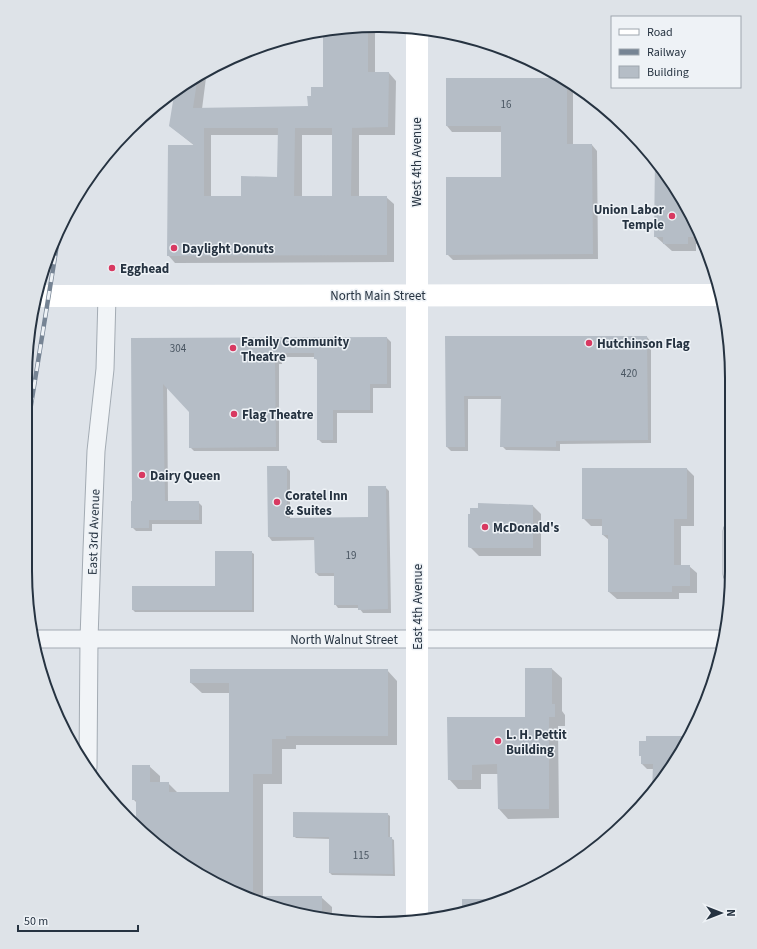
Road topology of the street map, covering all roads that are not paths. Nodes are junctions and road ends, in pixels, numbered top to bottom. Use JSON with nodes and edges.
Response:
{"nodes":[{"id":1,"x":417,"y":34,"type":"edge"},
{"id":2,"x":416,"y":295,"type":"junction"},
{"id":3,"x":714,"y":295,"type":"edge"},
{"id":4,"x":42,"y":296,"type":"edge"},
{"id":5,"x":107,"y":296,"type":"junction"},
{"id":6,"x":39,"y":639,"type":"edge"},
{"id":7,"x":89,"y":639,"type":"junction"},
{"id":8,"x":417,"y":639,"type":"junction"},
{"id":9,"x":718,"y":639,"type":"edge"},
{"id":10,"x":88,"y":760,"type":"edge"},
{"id":11,"x":417,"y":915,"type":"edge"}],
"edges":[{"from":1,"to":2,"type":"main road","name":"West 4th Avenue"},
{"from":2,"to":3,"type":"main road","name":"North Main Street"},
{"from":2,"to":5,"type":"main road","name":"North Main Street"},
{"from":2,"to":8,"type":"main road","name":"East 4th Avenue"},
{"from":4,"to":5,"type":"main road","name":"North Main Street"},
{"from":5,"to":7,"type":"street","name":"East 3rd Avenue"},
{"from":6,"to":7,"type":"street","name":"North Walnut Street"},
{"from":7,"to":8,"type":"street","name":"North Walnut Street"},
{"from":7,"to":10,"type":"street","name":"East 3rd Avenue"},
{"from":8,"to":9,"type":"street","name":"North Walnut Street"},
{"from":8,"to":11,"type":"main road","name":"East 4th Avenue"}]}
